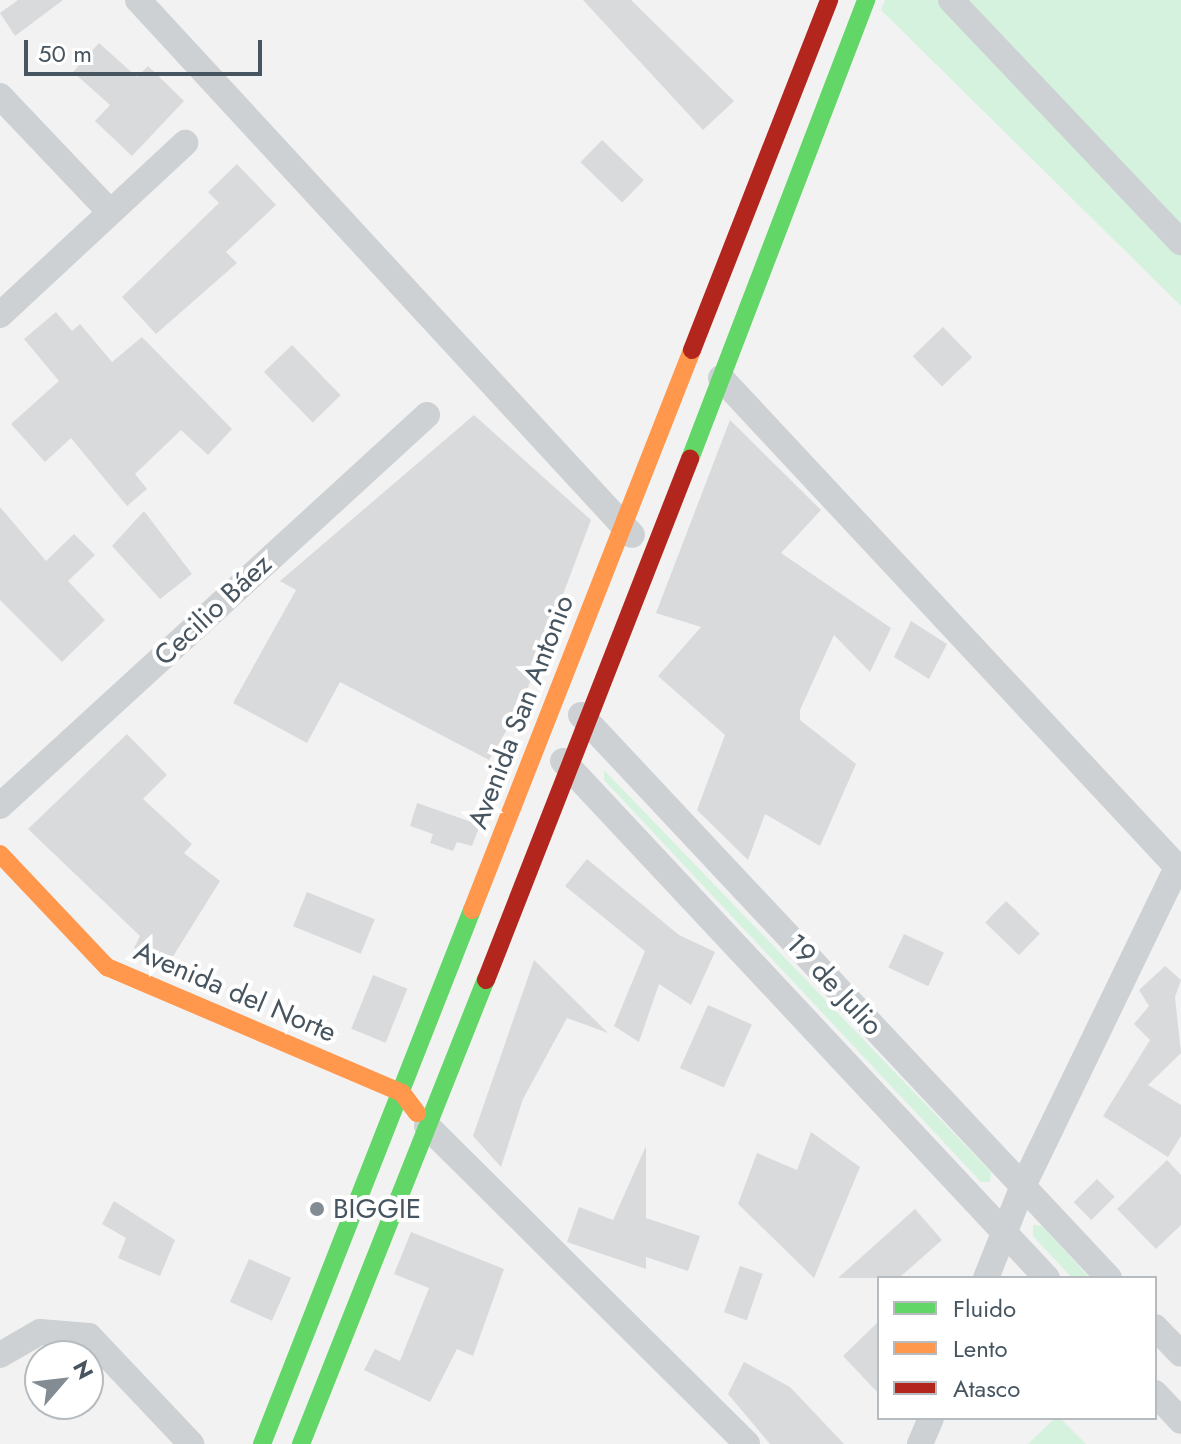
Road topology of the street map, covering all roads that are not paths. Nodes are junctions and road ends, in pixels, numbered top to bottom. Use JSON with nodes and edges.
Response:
{"nodes":[{"id":1,"x":138,"y":0,"type":"edge"},
{"id":2,"x":829,"y":0,"type":"edge"},
{"id":3,"x":866,"y":0,"type":"edge"},
{"id":4,"x":951,"y":0,"type":"edge"},
{"id":5,"x":0,"y":96,"type":"edge"},
{"id":6,"x":185,"y":143,"type":"dead end"},
{"id":7,"x":110,"y":212,"type":"junction"},
{"id":8,"x":1181,"y":242,"type":"edge"},
{"id":9,"x":0,"y":315,"type":"edge"},
{"id":10,"x":721,"y":378,"type":"junction"},
{"id":11,"x":427,"y":415,"type":"dead end"},
{"id":12,"x":623,"y":525,"type":"junction"},
{"id":13,"x":651,"y":555,"type":"junction"},
{"id":14,"x":559,"y":692,"type":"junction"},
{"id":15,"x":589,"y":723,"type":"junction"},
{"id":16,"x":541,"y":738,"type":"junction"},
{"id":17,"x":568,"y":767,"type":"junction"},
{"id":18,"x":0,"y":806,"type":"edge"},
{"id":19,"x":0,"y":854,"type":"edge"},
{"id":20,"x":1179,"y":869,"type":"edge"},
{"id":21,"x":402,"y":1093,"type":"junction"},
{"id":22,"x":427,"y":1126,"type":"junction"},
{"id":23,"x":1023,"y":1186,"type":"junction"},
{"id":24,"x":1004,"y":1232,"type":"junction"},
{"id":25,"x":987,"y":1276,"type":"edge"},
{"id":26,"x":1045,"y":1276,"type":"edge"},
{"id":27,"x":1107,"y":1276,"type":"edge"},
{"id":28,"x":1157,"y":1329,"type":"edge"},
{"id":29,"x":1181,"y":1354,"type":"edge"},
{"id":30,"x":0,"y":1355,"type":"edge"},
{"id":31,"x":1157,"y":1395,"type":"edge"},
{"id":32,"x":274,"y":1414,"type":"junction"},
{"id":33,"x":930,"y":1420,"type":"edge"},
{"id":34,"x":1181,"y":1421,"type":"edge"},
{"id":35,"x":307,"y":1441,"type":"edge"},
{"id":36,"x":191,"y":1444,"type":"edge"},
{"id":37,"x":262,"y":1444,"type":"edge"},
{"id":38,"x":747,"y":1444,"type":"edge"},
{"id":39,"x":920,"y":1444,"type":"edge"}],
"edges":[{"from":1,"to":12,"type":"street"},
{"from":2,"to":12,"type":"main road","name":"Avenida San Antonio"},
{"from":3,"to":10,"type":"main road"},
{"from":4,"to":8,"type":"street"},
{"from":5,"to":7,"type":"street"},
{"from":6,"to":7,"type":"street"},
{"from":7,"to":9,"type":"street"},
{"from":10,"to":13,"type":"main road"},
{"from":10,"to":20,"type":"street"},
{"from":11,"to":18,"type":"street","name":"Cecilio Báez"},
{"from":12,"to":13,"type":"street"},
{"from":12,"to":14,"type":"main road","name":"Avenida San Antonio"},
{"from":13,"to":15,"type":"main road"},
{"from":14,"to":15,"type":"street","name":"19 de Julio"},
{"from":14,"to":16,"type":"main road","name":"Avenida San Antonio"},
{"from":15,"to":17,"type":"main road"},
{"from":15,"to":23,"type":"street","name":"19 de Julio"},
{"from":16,"to":17,"type":"street","name":"19 de Julio"},
{"from":16,"to":21,"type":"main road","name":"Avenida San Antonio"},
{"from":17,"to":22,"type":"main road"},
{"from":17,"to":24,"type":"street","name":"19 de Julio"},
{"from":19,"to":21,"type":"main road","name":"Avenida del Norte"},
{"from":20,"to":23,"type":"street"},
{"from":21,"to":22,"type":"main road","name":"Avenida del Norte"},
{"from":21,"to":32,"type":"main road","name":"Avenida San Antonio"},
{"from":22,"to":35,"type":"main road"},
{"from":22,"to":38,"type":"street"},
{"from":23,"to":24,"type":"street"},
{"from":23,"to":27,"type":"street","name":"19 de Julio"},
{"from":24,"to":25,"type":"street"},
{"from":24,"to":26,"type":"street","name":"19 de Julio"},
{"from":28,"to":29,"type":"street"},
{"from":30,"to":36,"type":"street"},
{"from":31,"to":34,"type":"street"},
{"from":32,"to":35,"type":"street"},
{"from":32,"to":37,"type":"main road","name":"Avenida San Antonio"},
{"from":33,"to":39,"type":"street"}]}
